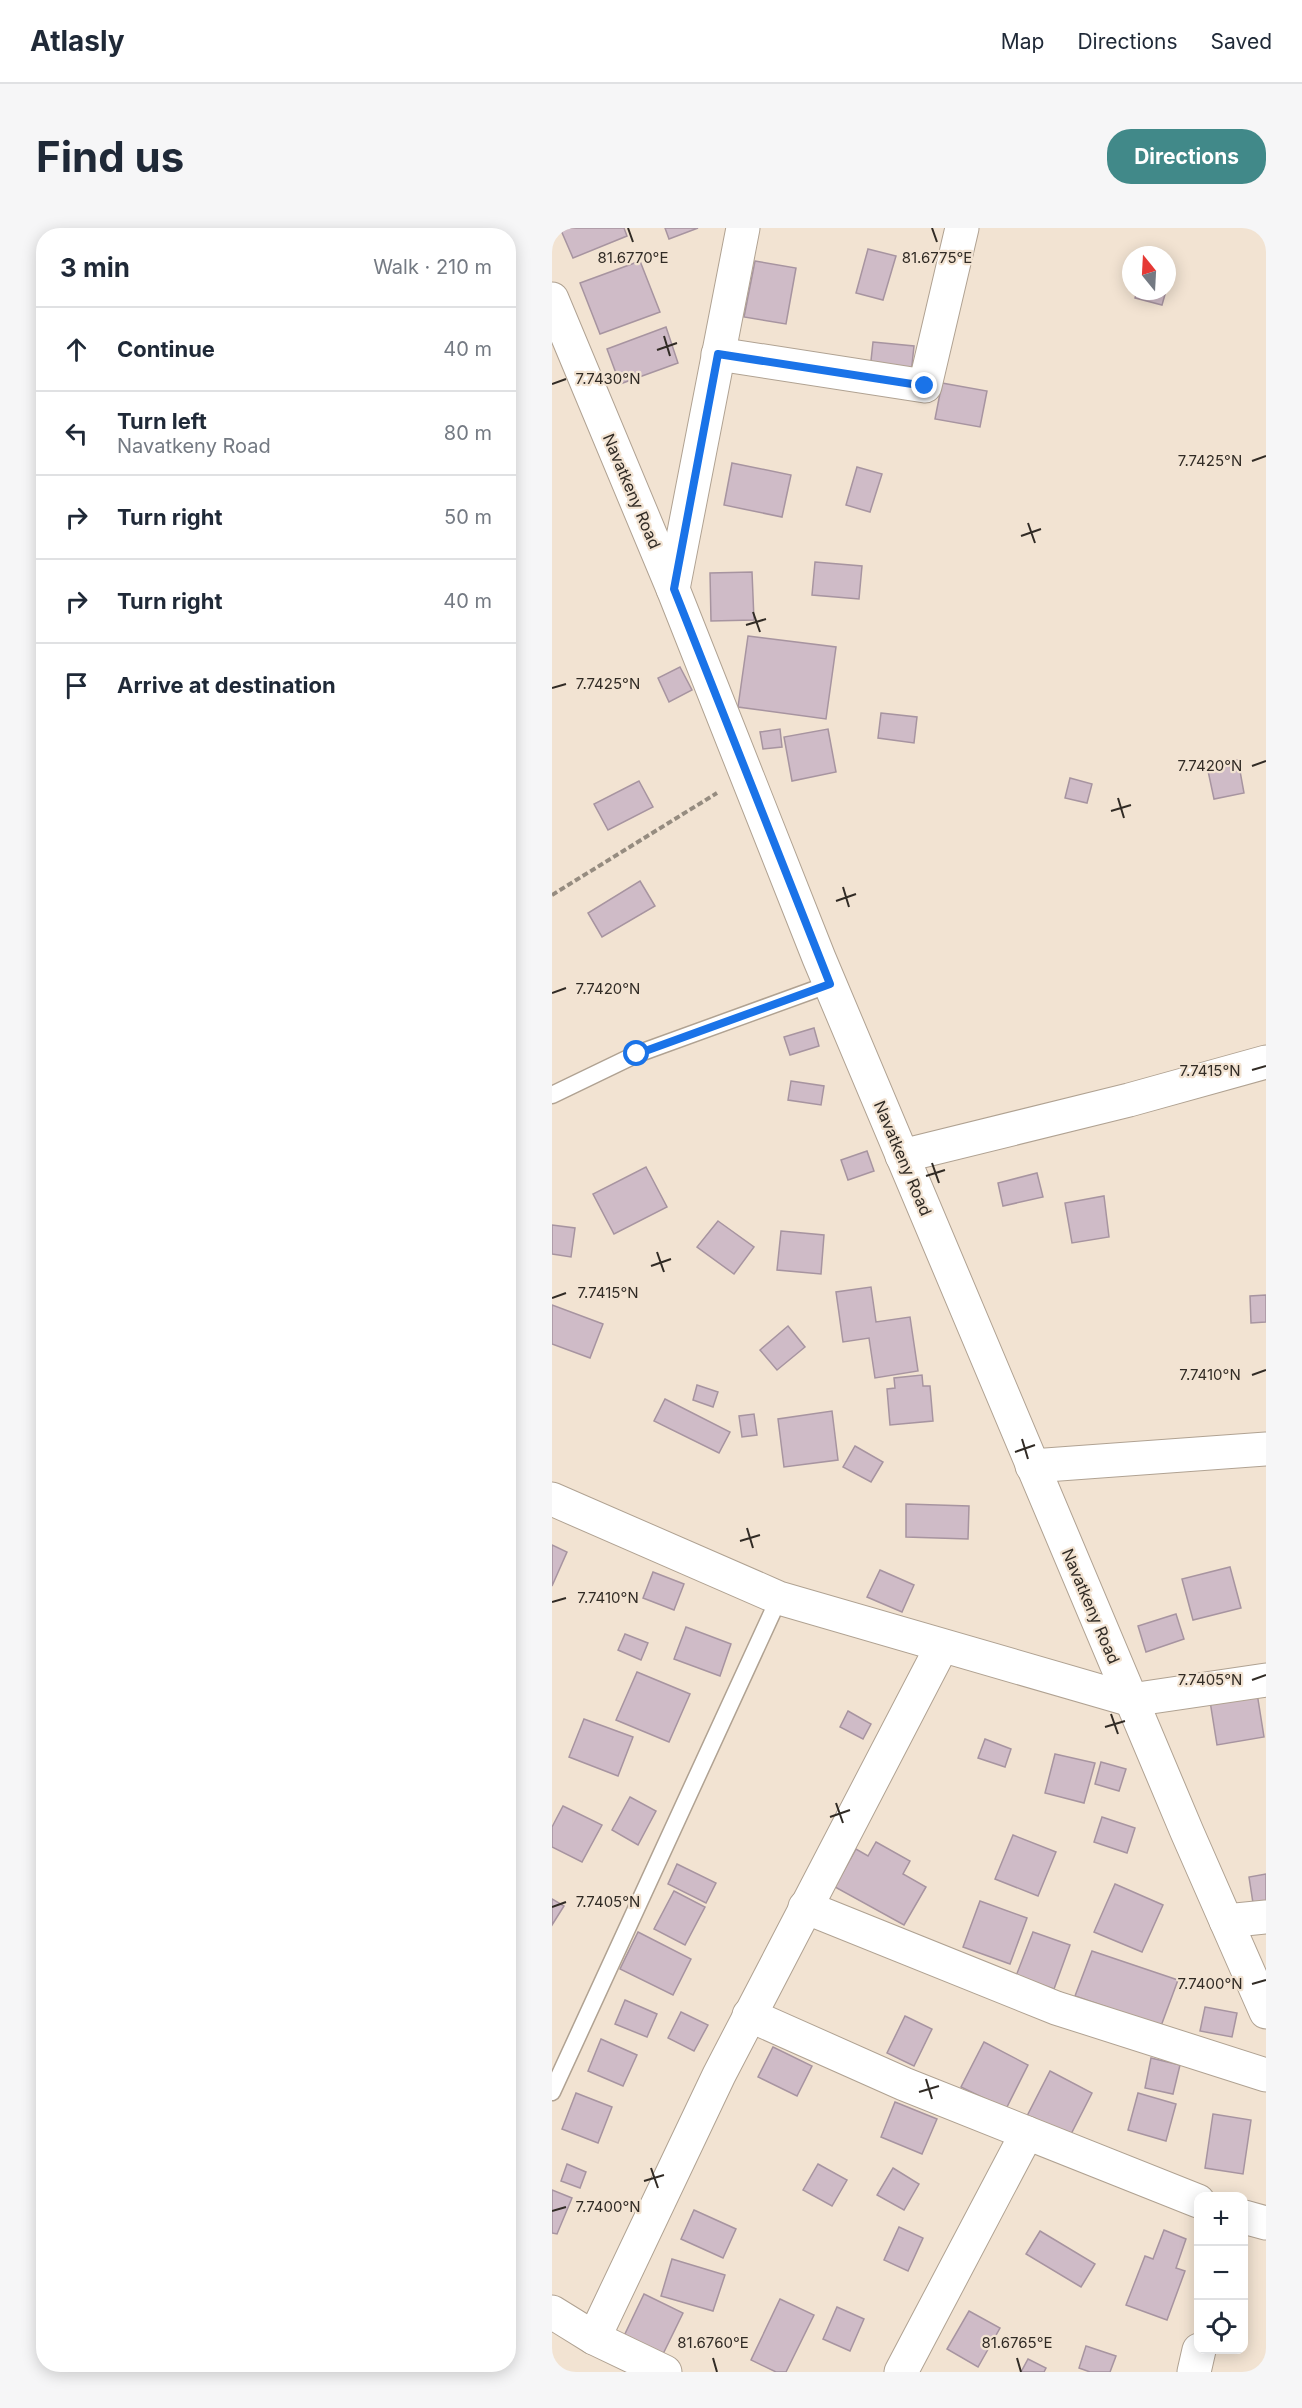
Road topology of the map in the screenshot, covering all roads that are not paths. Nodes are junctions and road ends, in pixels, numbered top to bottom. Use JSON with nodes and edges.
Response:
{"nodes":[{"id":1,"x":743,"y":228,"type":"edge"},
{"id":2,"x":962,"y":228,"type":"edge"},
{"id":3,"x":552,"y":299,"type":"edge"},
{"id":4,"x":718,"y":354,"type":"junction"},
{"id":5,"x":674,"y":589,"type":"junction"},
{"id":6,"x":830,"y":984,"type":"junction"},
{"id":7,"x":1266,"y":1062,"type":"edge"},
{"id":8,"x":552,"y":1095,"type":"edge"},
{"id":9,"x":902,"y":1156,"type":"junction"},
{"id":10,"x":1266,"y":1449,"type":"edge"},
{"id":11,"x":1032,"y":1466,"type":"junction"},
{"id":12,"x":552,"y":1499,"type":"edge"},
{"id":13,"x":779,"y":1598,"type":"junction"},
{"id":14,"x":942,"y":1646,"type":"junction"},
{"id":15,"x":1266,"y":1680,"type":"edge"},
{"id":16,"x":1131,"y":1700,"type":"junction"},
{"id":17,"x":805,"y":1907,"type":"junction"},
{"id":18,"x":1266,"y":1917,"type":"edge"},
{"id":19,"x":1226,"y":1921,"type":"junction"},
{"id":20,"x":1266,"y":2012,"type":"edge"},
{"id":21,"x":749,"y":2015,"type":"junction"},
{"id":22,"x":1266,"y":2076,"type":"edge"},
{"id":23,"x":552,"y":2092,"type":"edge"},
{"id":24,"x":1027,"y":2133,"type":"junction"},
{"id":25,"x":1194,"y":2200,"type":"edge"},
{"id":26,"x":1248,"y":2218,"type":"edge"},
{"id":27,"x":1266,"y":2223,"type":"edge"},
{"id":28,"x":552,"y":2313,"type":"edge"},
{"id":29,"x":594,"y":2338,"type":"junction"},
{"id":30,"x":1198,"y":2354,"type":"edge"},
{"id":31,"x":665,"y":2372,"type":"edge"},
{"id":32,"x":902,"y":2372,"type":"edge"},
{"id":33,"x":1194,"y":2372,"type":"edge"}],
"edges":[{"from":1,"to":4,"type":"street"},
{"from":2,"to":4,"type":"street"},
{"from":3,"to":5,"type":"street","name":"Navatkeny Road"},
{"from":4,"to":5,"type":"street"},
{"from":5,"to":6,"type":"street","name":"Navatkeny Road"},
{"from":6,"to":8,"type":"lane"},
{"from":6,"to":9,"type":"street","name":"Navatkeny Road"},
{"from":7,"to":9,"type":"street"},
{"from":9,"to":11,"type":"street","name":"Navatkeny Road"},
{"from":10,"to":11,"type":"street"},
{"from":11,"to":16,"type":"street","name":"Navatkeny Road"},
{"from":12,"to":13,"type":"street"},
{"from":13,"to":14,"type":"street"},
{"from":13,"to":23,"type":"lane"},
{"from":14,"to":16,"type":"street"},
{"from":14,"to":17,"type":"street"},
{"from":15,"to":16,"type":"street"},
{"from":16,"to":19,"type":"street","name":"Navatkeny Road"},
{"from":17,"to":21,"type":"street"},
{"from":17,"to":22,"type":"street"},
{"from":18,"to":19,"type":"street"},
{"from":19,"to":20,"type":"street","name":"Navatkeny Road"},
{"from":21,"to":24,"type":"street"},
{"from":21,"to":29,"type":"street"},
{"from":24,"to":25,"type":"street"},
{"from":24,"to":32,"type":"street"},
{"from":26,"to":27,"type":"street"},
{"from":28,"to":29,"type":"street"},
{"from":29,"to":31,"type":"street"},
{"from":30,"to":33,"type":"street"}]}
